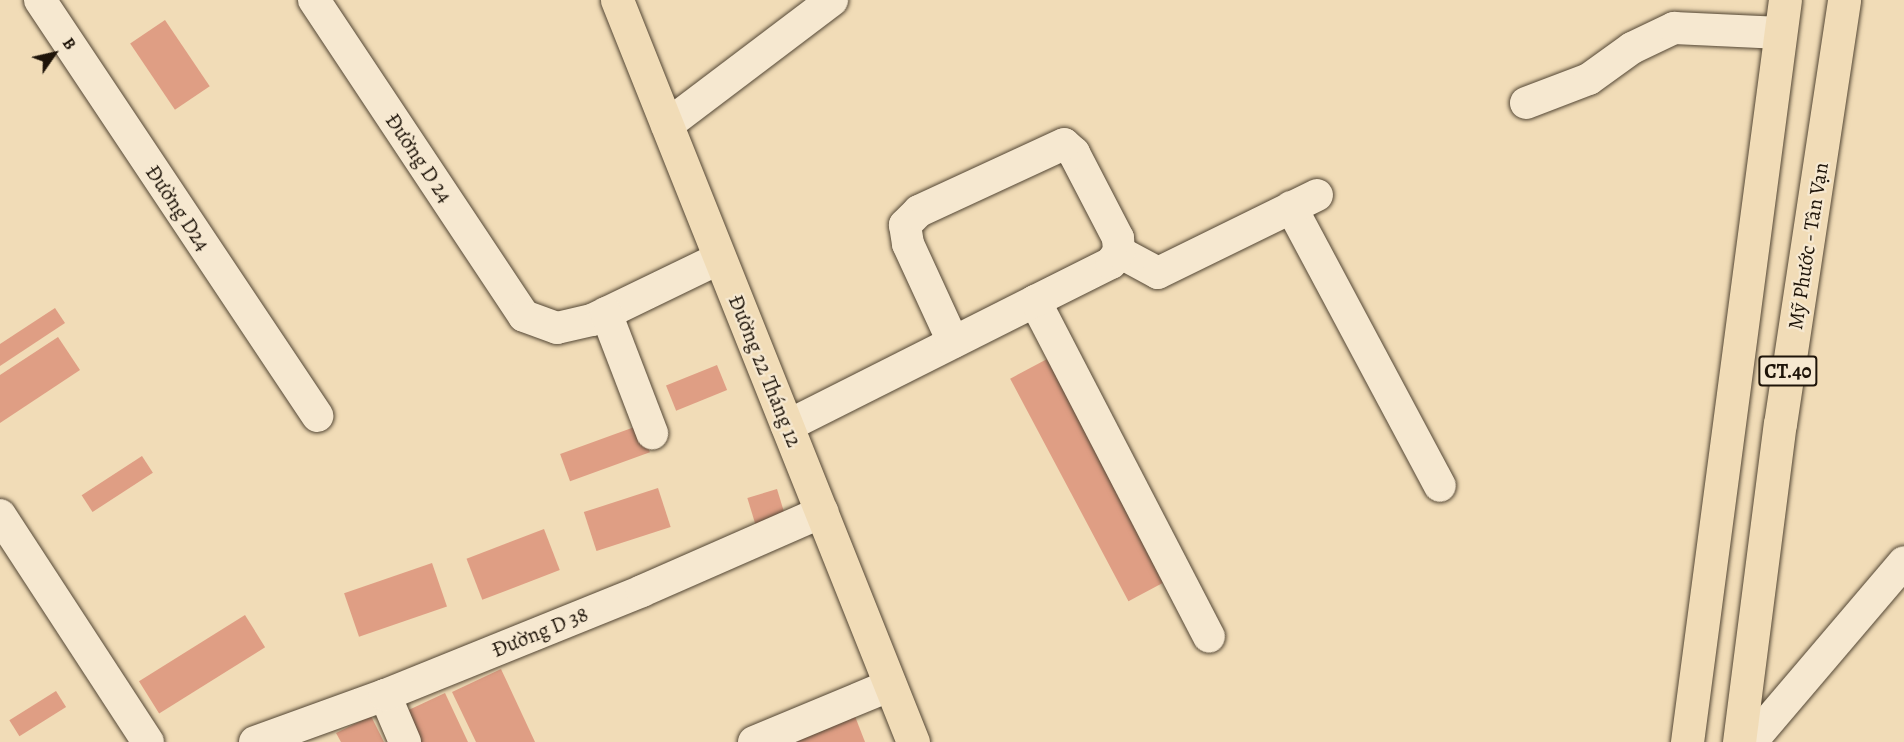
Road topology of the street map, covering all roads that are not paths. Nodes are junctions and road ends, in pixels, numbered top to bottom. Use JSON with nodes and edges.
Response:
{"nodes":[{"id":1,"x":40,"y":0,"type":"edge"},
{"id":2,"x":314,"y":0,"type":"edge"},
{"id":3,"x":617,"y":0,"type":"edge"},
{"id":4,"x":832,"y":0,"type":"edge"},
{"id":5,"x":1785,"y":0,"type":"edge"},
{"id":6,"x":1844,"y":0,"type":"edge"},
{"id":7,"x":1780,"y":33,"type":"junction"},
{"id":8,"x":1526,"y":104,"type":"dead end"},
{"id":9,"x":667,"y":125,"type":"junction"},
{"id":10,"x":1119,"y":252,"type":"junction"},
{"id":11,"x":720,"y":258,"type":"junction"},
{"id":12,"x":1035,"y":301,"type":"junction"},
{"id":13,"x":606,"y":313,"type":"junction"},
{"id":14,"x":953,"y":342,"type":"junction"},
{"id":15,"x":317,"y":416,"type":"dead end"},
{"id":16,"x":787,"y":426,"type":"junction"},
{"id":17,"x":652,"y":433,"type":"dead end"},
{"id":18,"x":1440,"y":486,"type":"dead end"},
{"id":19,"x":822,"y":512,"type":"junction"},
{"id":20,"x":0,"y":514,"type":"edge"},
{"id":21,"x":1904,"y":562,"type":"edge"},
{"id":22,"x":1209,"y":637,"type":"dead end"},
{"id":23,"x":891,"y":685,"type":"junction"},
{"id":24,"x":385,"y":695,"type":"junction"},
{"id":25,"x":1768,"y":736,"type":"edge"},
{"id":26,"x":260,"y":741,"type":"edge"},
{"id":27,"x":148,"y":742,"type":"edge"},
{"id":28,"x":405,"y":742,"type":"edge"},
{"id":29,"x":754,"y":742,"type":"edge"},
{"id":30,"x":913,"y":742,"type":"edge"},
{"id":31,"x":1687,"y":742,"type":"edge"},
{"id":32,"x":1739,"y":742,"type":"edge"}],
"edges":[{"from":1,"to":15,"type":"street","name":"Đường D24"},
{"from":2,"to":13,"type":"street","name":"Đường D 24"},
{"from":3,"to":9,"type":"main road","name":"Đường 22 Tháng 12"},
{"from":4,"to":9,"type":"street"},
{"from":5,"to":7,"type":"main road","number":"CT.40"},
{"from":6,"to":32,"type":"main road","name":"Mỹ Phước - Tân Vạn","number":"CT.40"},
{"from":7,"to":8,"type":"street"},
{"from":7,"to":31,"type":"main road","number":"CT.40"},
{"from":9,"to":11,"type":"main road","name":"Đường 22 Tháng 12"},
{"from":10,"to":12,"type":"street"},
{"from":10,"to":14,"type":"street"},
{"from":10,"to":18,"type":"street"},
{"from":11,"to":13,"type":"street"},
{"from":11,"to":16,"type":"main road","name":"Đường 22 Tháng 12"},
{"from":12,"to":14,"type":"street"},
{"from":12,"to":22,"type":"street"},
{"from":13,"to":17,"type":"street"},
{"from":14,"to":16,"type":"street"},
{"from":16,"to":19,"type":"main road","name":"Đường 22 Tháng 12"},
{"from":19,"to":23,"type":"main road","name":"Đường 22 Tháng 12"},
{"from":19,"to":24,"type":"street","name":"Đường D 38"},
{"from":20,"to":27,"type":"street"},
{"from":21,"to":25,"type":"street"},
{"from":23,"to":29,"type":"street"},
{"from":23,"to":30,"type":"main road","name":"Đường 22 Tháng 12"},
{"from":24,"to":26,"type":"street","name":"Đường D 38"},
{"from":24,"to":28,"type":"street"}]}
